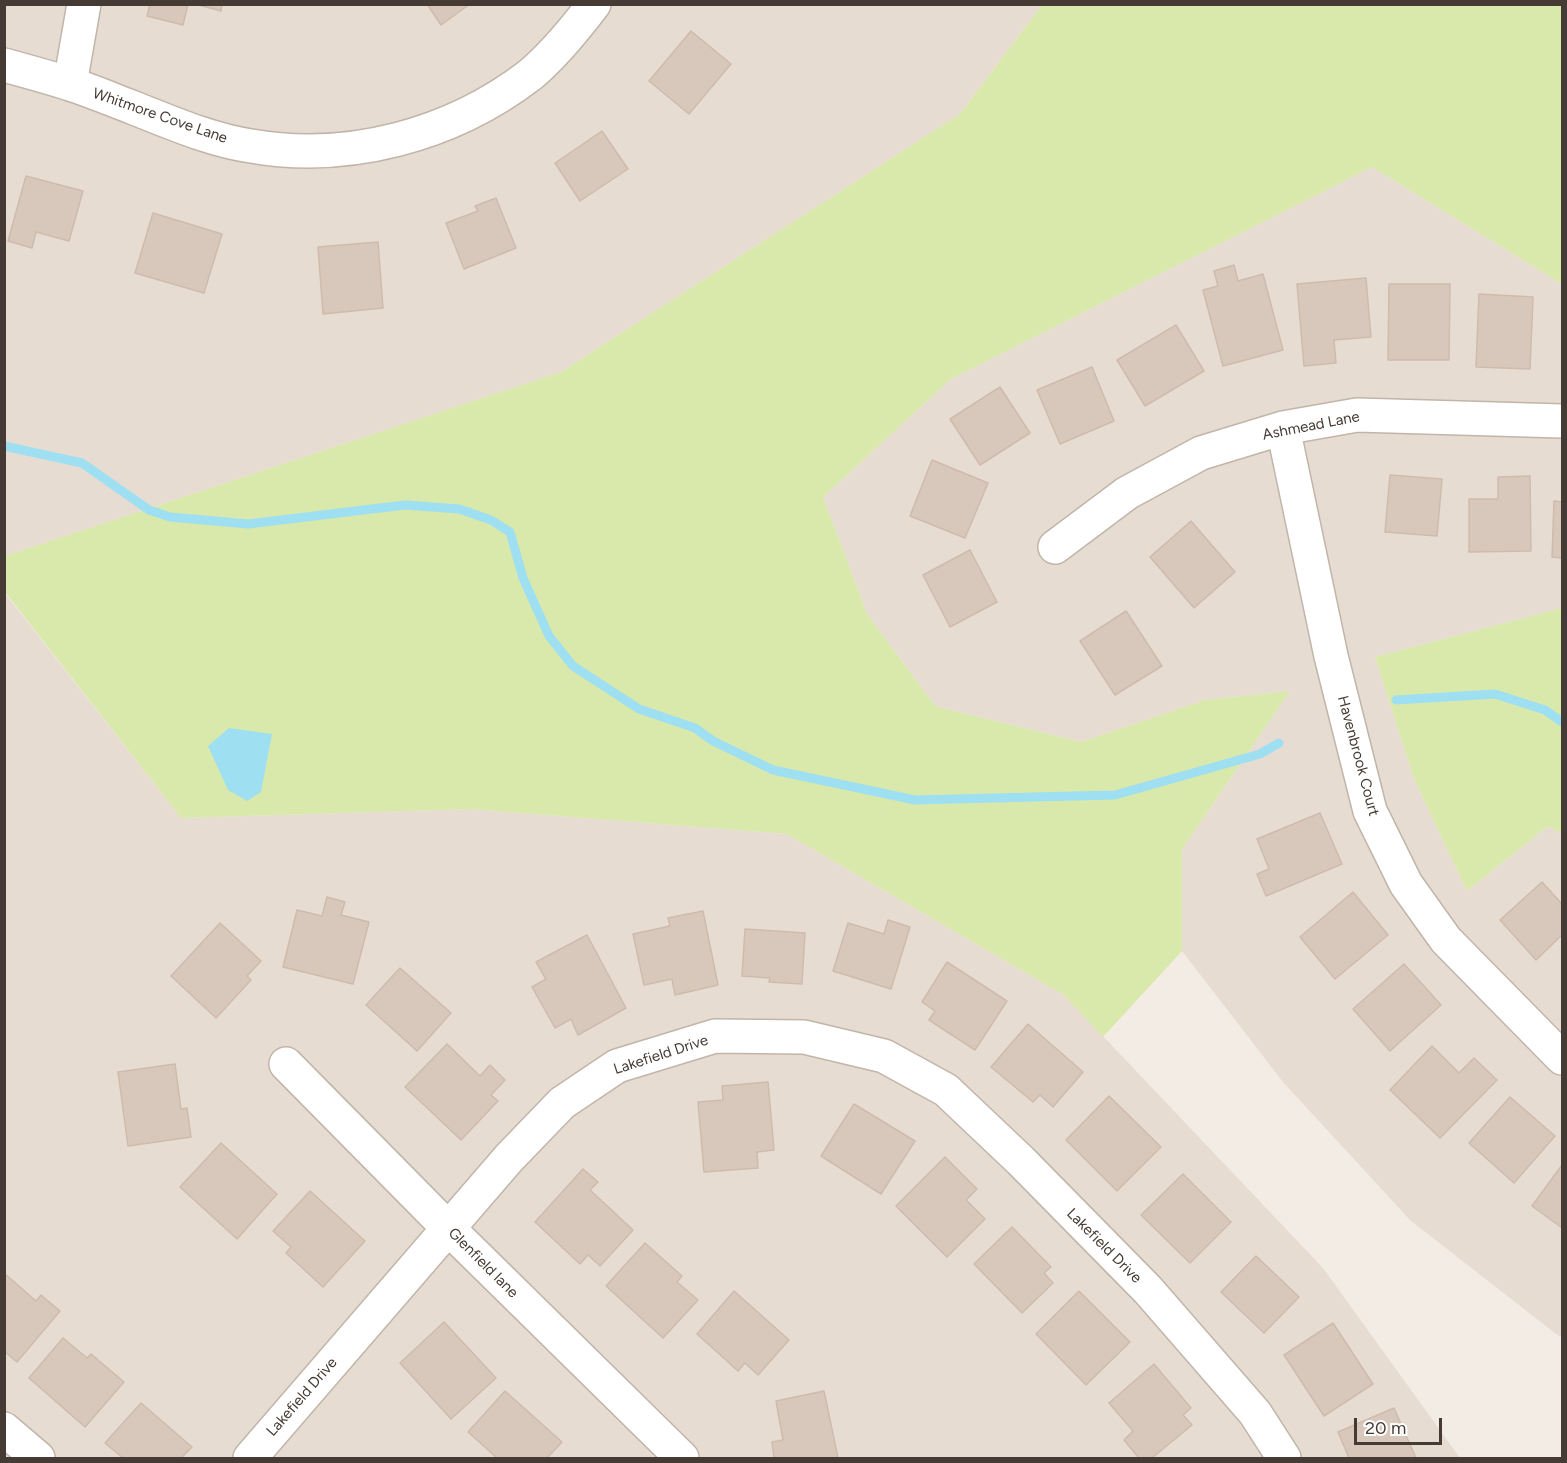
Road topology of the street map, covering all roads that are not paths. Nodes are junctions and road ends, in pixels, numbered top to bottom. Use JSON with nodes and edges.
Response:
{"nodes":[{"id":1,"x":84,"y":4,"type":"edge"},
{"id":2,"x":594,"y":4,"type":"edge"},
{"id":3,"x":4,"y":65,"type":"edge"},
{"id":4,"x":70,"y":84,"type":"junction"},
{"id":5,"x":1563,"y":421,"type":"edge"},
{"id":6,"x":1283,"y":428,"type":"junction"},
{"id":7,"x":1055,"y":547,"type":"dead end"},
{"id":8,"x":1563,"y":1058,"type":"edge"},
{"id":9,"x":286,"y":1064,"type":"dead end"},
{"id":10,"x":448,"y":1228,"type":"junction"},
{"id":11,"x":4,"y":1429,"type":"edge"},
{"id":12,"x":38,"y":1458,"type":"edge"},
{"id":13,"x":249,"y":1458,"type":"edge"},
{"id":14,"x":682,"y":1458,"type":"edge"},
{"id":15,"x":1284,"y":1458,"type":"edge"}],
"edges":[{"from":1,"to":4,"type":"street"},
{"from":2,"to":4,"type":"street","name":"Whitmore Cove Lane"},
{"from":3,"to":4,"type":"street","name":"Whitmore Cove Lane"},
{"from":5,"to":6,"type":"street","name":"Ashmead Lane"},
{"from":6,"to":7,"type":"street","name":"Ashmead Lane"},
{"from":6,"to":8,"type":"street","name":"Havenbrook Court"},
{"from":9,"to":10,"type":"street","name":"Glenfield lane"},
{"from":10,"to":13,"type":"street","name":"Lakefield Drive"},
{"from":10,"to":14,"type":"street","name":"Glenfield lane"},
{"from":10,"to":15,"type":"street","name":"Lakefield Drive"},
{"from":11,"to":12,"type":"street"}]}
